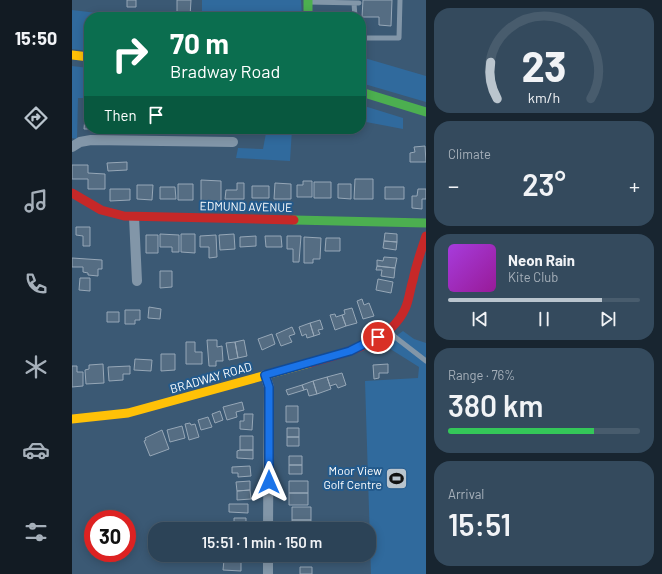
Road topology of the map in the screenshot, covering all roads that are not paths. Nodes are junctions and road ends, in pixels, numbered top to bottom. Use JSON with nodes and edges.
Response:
{"nodes":[{"id":1,"x":400,"y":0,"type":"edge"},
{"id":2,"x":308,"y":1,"type":"edge"},
{"id":3,"x":308,"y":12,"type":"edge"},
{"id":4,"x":356,"y":12,"type":"edge"},
{"id":5,"x":366,"y":38,"type":"edge"},
{"id":6,"x":72,"y":55,"type":"edge"},
{"id":7,"x":84,"y":56,"type":"edge"},
{"id":8,"x":366,"y":93,"type":"edge"},
{"id":9,"x":425,"y":109,"type":"edge"},
{"id":10,"x":233,"y":142,"type":"dead end"},
{"id":11,"x":72,"y":147,"type":"edge"},
{"id":12,"x":72,"y":193,"type":"edge"},
{"id":13,"x":134,"y":217,"type":"junction"},
{"id":14,"x":426,"y":223,"type":"edge"},
{"id":15,"x":426,"y":236,"type":"edge"},
{"id":16,"x":137,"y":281,"type":"dead end"},
{"id":17,"x":390,"y":330,"type":"junction"},
{"id":18,"x":426,"y":361,"type":"edge"},
{"id":19,"x":265,"y":375,"type":"junction"},
{"id":20,"x":72,"y":419,"type":"edge"},
{"id":21,"x":268,"y":522,"type":"edge"},
{"id":22,"x":268,"y":562,"type":"edge"},
{"id":23,"x":268,"y":574,"type":"edge"}],
"edges":[{"from":1,"to":5,"type":"lane"},
{"from":2,"to":3,"type":"street"},
{"from":2,"to":4,"type":"lane"},
{"from":6,"to":7,"type":"street"},
{"from":8,"to":9,"type":"street"},
{"from":10,"to":11,"type":"street"},
{"from":12,"to":13,"type":"street","name":"EDMUND AVENUE"},
{"from":13,"to":14,"type":"street","name":"EDMUND AVENUE"},
{"from":13,"to":16,"type":"street"},
{"from":15,"to":17,"type":"street","name":"BRADWAY ROAD"},
{"from":17,"to":18,"type":"lane"},
{"from":17,"to":19,"type":"street","name":"BRADWAY ROAD"},
{"from":19,"to":20,"type":"street","name":"BRADWAY ROAD"},
{"from":19,"to":21,"type":"street"},
{"from":22,"to":23,"type":"street"}]}
